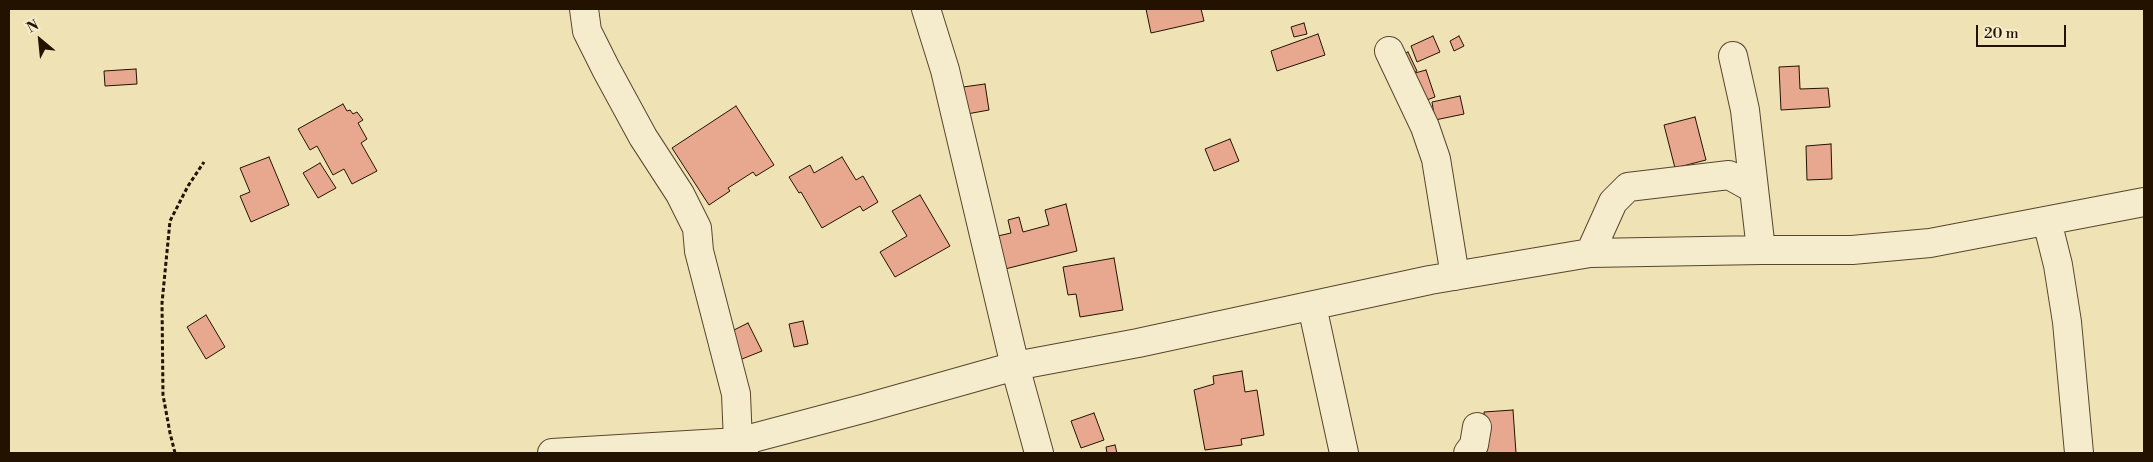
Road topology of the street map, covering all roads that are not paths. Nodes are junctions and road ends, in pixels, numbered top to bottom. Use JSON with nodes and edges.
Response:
{"nodes":[{"id":1,"x":584,"y":9,"type":"edge"},
{"id":2,"x":926,"y":9,"type":"edge"},
{"id":3,"x":1389,"y":51,"type":"dead end"},
{"id":4,"x":1733,"y":56,"type":"dead end"},
{"id":5,"x":1754,"y":188,"type":"junction"},
{"id":6,"x":2144,"y":202,"type":"edge"},
{"id":7,"x":2046,"y":221,"type":"junction"},
{"id":8,"x":1761,"y":250,"type":"junction"},
{"id":9,"x":1590,"y":253,"type":"junction"},
{"id":10,"x":1455,"y":276,"type":"junction"},
{"id":11,"x":1312,"y":306,"type":"junction"},
{"id":12,"x":1015,"y":366,"type":"junction"},
{"id":13,"x":1477,"y":427,"type":"dead end"},
{"id":14,"x":741,"y":448,"type":"edge"},
{"id":15,"x":552,"y":453,"type":"edge"},
{"id":16,"x":1039,"y":453,"type":"edge"},
{"id":17,"x":1344,"y":453,"type":"edge"},
{"id":18,"x":1468,"y":453,"type":"edge"},
{"id":19,"x":2079,"y":453,"type":"edge"}],
"edges":[{"from":1,"to":14,"type":"street"},
{"from":2,"to":12,"type":"street"},
{"from":3,"to":10,"type":"street"},
{"from":4,"to":5,"type":"street"},
{"from":5,"to":8,"type":"street"},
{"from":5,"to":9,"type":"street"},
{"from":6,"to":7,"type":"street"},
{"from":7,"to":8,"type":"street"},
{"from":7,"to":19,"type":"street"},
{"from":8,"to":9,"type":"street"},
{"from":9,"to":10,"type":"street"},
{"from":10,"to":11,"type":"street"},
{"from":11,"to":12,"type":"street"},
{"from":11,"to":17,"type":"street"},
{"from":12,"to":14,"type":"street"},
{"from":12,"to":16,"type":"street"},
{"from":13,"to":18,"type":"street"},
{"from":14,"to":15,"type":"street"}]}
